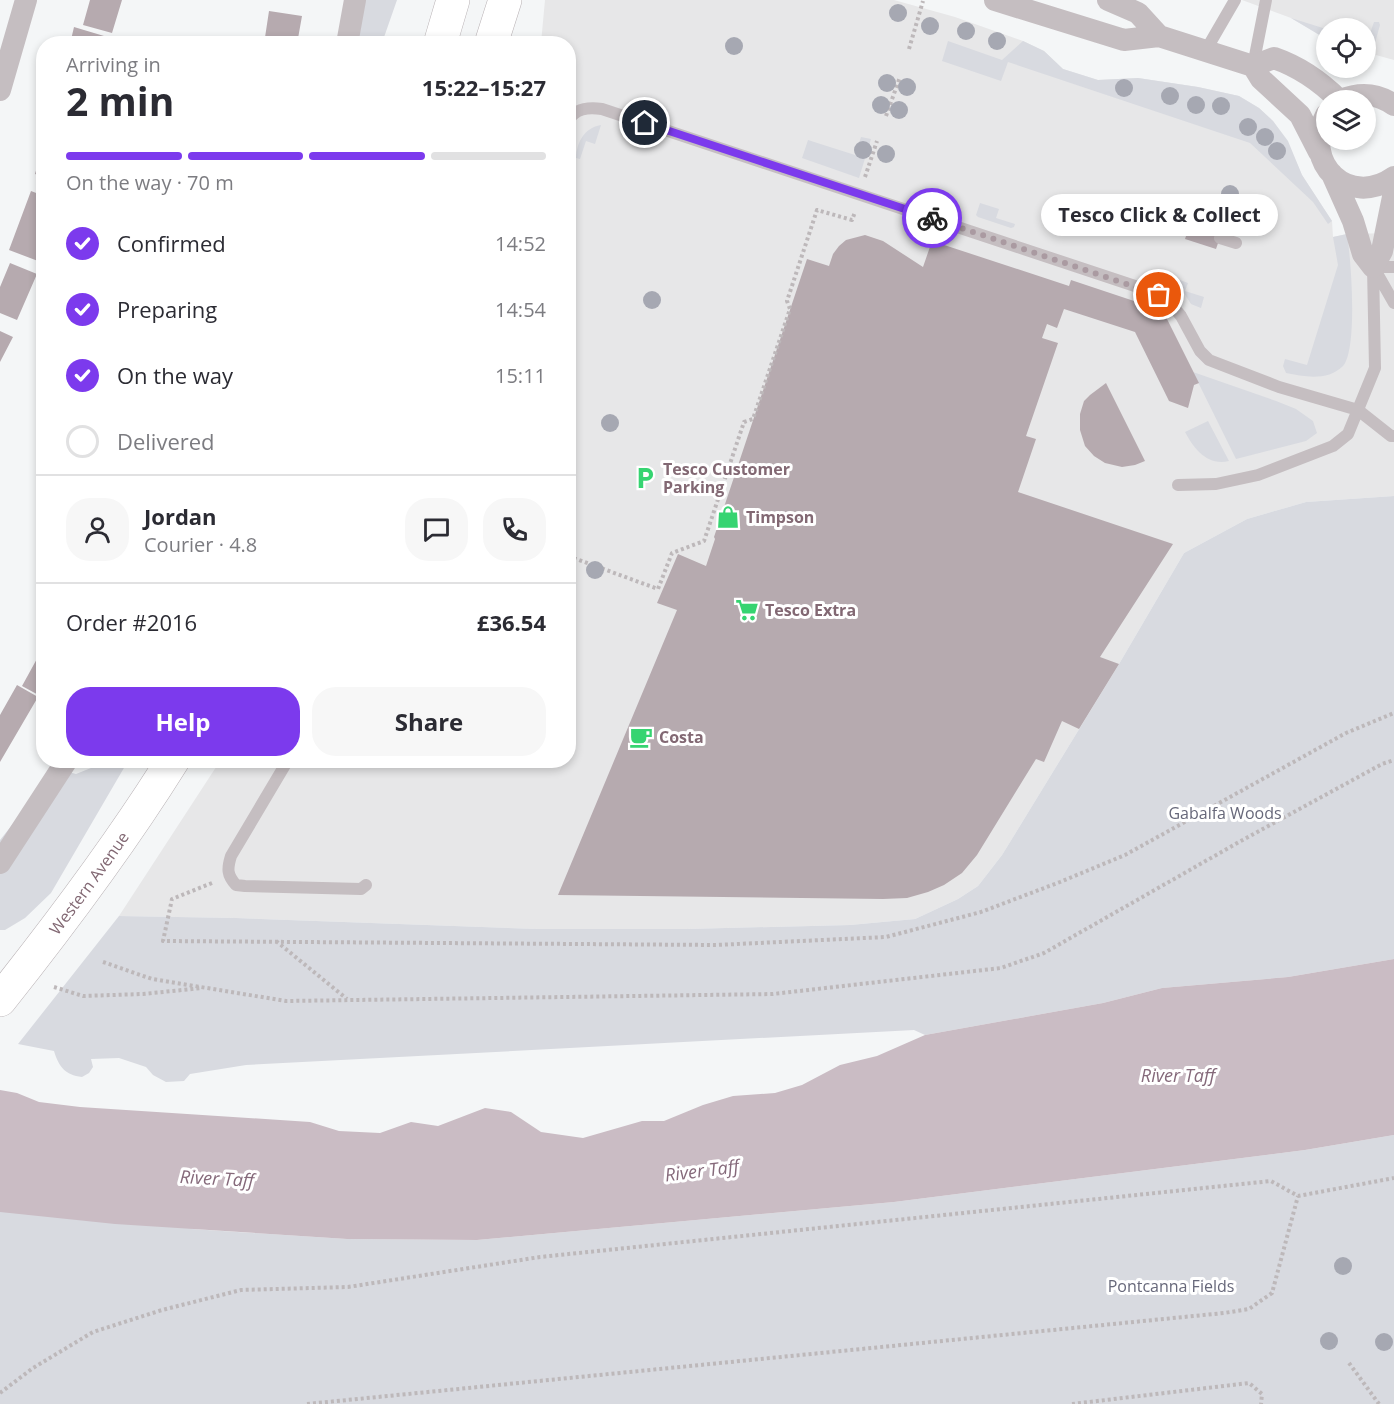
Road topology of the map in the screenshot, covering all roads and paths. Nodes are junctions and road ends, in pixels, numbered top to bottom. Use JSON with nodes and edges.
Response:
{"nodes":[{"id":1,"x":26,"y":0,"type":"edge"},
{"id":2,"x":355,"y":0,"type":"edge"},
{"id":3,"x":453,"y":0,"type":"edge"},
{"id":4,"x":505,"y":0,"type":"edge"},
{"id":5,"x":995,"y":0,"type":"edge"},
{"id":6,"x":1108,"y":0,"type":"edge"},
{"id":7,"x":1236,"y":0,"type":"edge"},
{"id":8,"x":1266,"y":0,"type":"edge"},
{"id":9,"x":923,"y":1,"type":"edge"},
{"id":10,"x":348,"y":36,"type":"edge"},
{"id":11,"x":442,"y":36,"type":"edge"},
{"id":12,"x":494,"y":36,"type":"edge"},
{"id":13,"x":1159,"y":36,"type":"junction"},
{"id":14,"x":909,"y":49,"type":"dead end"},
{"id":15,"x":1206,"y":50,"type":"junction"},
{"id":16,"x":1253,"y":66,"type":"junction"},
{"id":17,"x":900,"y":77,"type":"dead end"},
{"id":18,"x":0,"y":90,"type":"edge"},
{"id":19,"x":1329,"y":90,"type":"edge"},
{"id":20,"x":1376,"y":98,"type":"edge"},
{"id":21,"x":1391,"y":101,"type":"edge"},
{"id":22,"x":576,"y":112,"type":"edge"},
{"id":23,"x":886,"y":116,"type":"dead end"},
{"id":24,"x":877,"y":141,"type":"dead end"},
{"id":25,"x":1319,"y":150,"type":"edge"},
{"id":26,"x":1320,"y":154,"type":"junction"},
{"id":27,"x":1332,"y":174,"type":"junction"},
{"id":28,"x":866,"y":177,"type":"dead end"},
{"id":29,"x":1394,"y":177,"type":"edge"},
{"id":30,"x":1394,"y":192,"type":"edge"},
{"id":31,"x":856,"y":209,"type":"dead end"},
{"id":32,"x":1172,"y":223,"type":"dead end"},
{"id":33,"x":1188,"y":228,"type":"dead end"},
{"id":34,"x":1220,"y":238,"type":"dead end"},
{"id":35,"x":1236,"y":243,"type":"dead end"},
{"id":36,"x":1384,"y":267,"type":"edge"},
{"id":37,"x":1394,"y":303,"type":"edge"},
{"id":38,"x":1358,"y":410,"type":"junction"},
{"id":39,"x":1393,"y":437,"type":"edge"},
{"id":40,"x":1178,"y":485,"type":"dead end"},
{"id":41,"x":576,"y":559,"type":"edge"},
{"id":42,"x":1394,"y":713,"type":"edge"},
{"id":43,"x":1394,"y":760,"type":"edge"},
{"id":44,"x":62,"y":768,"type":"edge"},
{"id":45,"x":168,"y":768,"type":"edge"},
{"id":46,"x":283,"y":768,"type":"edge"},
{"id":47,"x":0,"y":863,"type":"edge"},
{"id":48,"x":229,"y":878,"type":"junction"},
{"id":49,"x":366,"y":885,"type":"dead end"},
{"id":50,"x":276,"y":941,"type":"junction"},
{"id":51,"x":103,"y":962,"type":"dead end"},
{"id":52,"x":54,"y":987,"type":"dead end"},
{"id":53,"x":208,"y":987,"type":"junction"},
{"id":54,"x":0,"y":1000,"type":"edge"},
{"id":55,"x":349,"y":1000,"type":"junction"},
{"id":56,"x":1394,"y":1178,"type":"edge"},
{"id":57,"x":1298,"y":1196,"type":"junction"},
{"id":58,"x":1349,"y":1364,"type":"dead end"},
{"id":59,"x":0,"y":1393,"type":"edge"},
{"id":60,"x":307,"y":1404,"type":"edge"},
{"id":61,"x":1072,"y":1404,"type":"edge"},
{"id":62,"x":1261,"y":1404,"type":"edge"},
{"id":63,"x":1379,"y":1404,"type":"edge"}],
"edges":[{"from":1,"to":18,"type":"street"},
{"from":2,"to":10,"type":"street"},
{"from":3,"to":11,"type":"highway"},
{"from":4,"to":12,"type":"highway"},
{"from":5,"to":13,"type":"street"},
{"from":6,"to":13,"type":"street"},
{"from":7,"to":15,"type":"lane"},
{"from":8,"to":16,"type":"lane"},
{"from":9,"to":14,"type":"path"},
{"from":13,"to":15,"type":"street"},
{"from":15,"to":16,"type":"street"},
{"from":16,"to":19,"type":"street"},
{"from":16,"to":26,"type":"street"},
{"from":17,"to":23,"type":"path"},
{"from":20,"to":21,"type":"street"},
{"from":22,"to":38,"type":"lane"},
{"from":24,"to":28,"type":"path"},
{"from":25,"to":26,"type":"street"},
{"from":26,"to":27,"type":"street"},
{"from":27,"to":29,"type":"street"},
{"from":27,"to":36,"type":"street"},
{"from":30,"to":36,"type":"street"},
{"from":31,"to":41,"type":"path"},
{"from":32,"to":33,"type":"lane"},
{"from":34,"to":35,"type":"lane"},
{"from":36,"to":37,"type":"lane"},
{"from":36,"to":38,"type":"lane"},
{"from":38,"to":39,"type":"lane"},
{"from":38,"to":40,"type":"lane"},
{"from":42,"to":50,"type":"path"},
{"from":43,"to":55,"type":"path"},
{"from":44,"to":47,"type":"street"},
{"from":45,"to":54,"type":"highway","name":"Western Avenue"},
{"from":46,"to":48,"type":"lane"},
{"from":48,"to":49,"type":"lane"},
{"from":48,"to":50,"type":"path"},
{"from":50,"to":55,"type":"path"},
{"from":51,"to":53,"type":"path"},
{"from":52,"to":53,"type":"path"},
{"from":53,"to":55,"type":"path"},
{"from":56,"to":57,"type":"path"},
{"from":57,"to":59,"type":"path"},
{"from":57,"to":60,"type":"path"},
{"from":58,"to":63,"type":"path"},
{"from":61,"to":62,"type":"path"}]}
